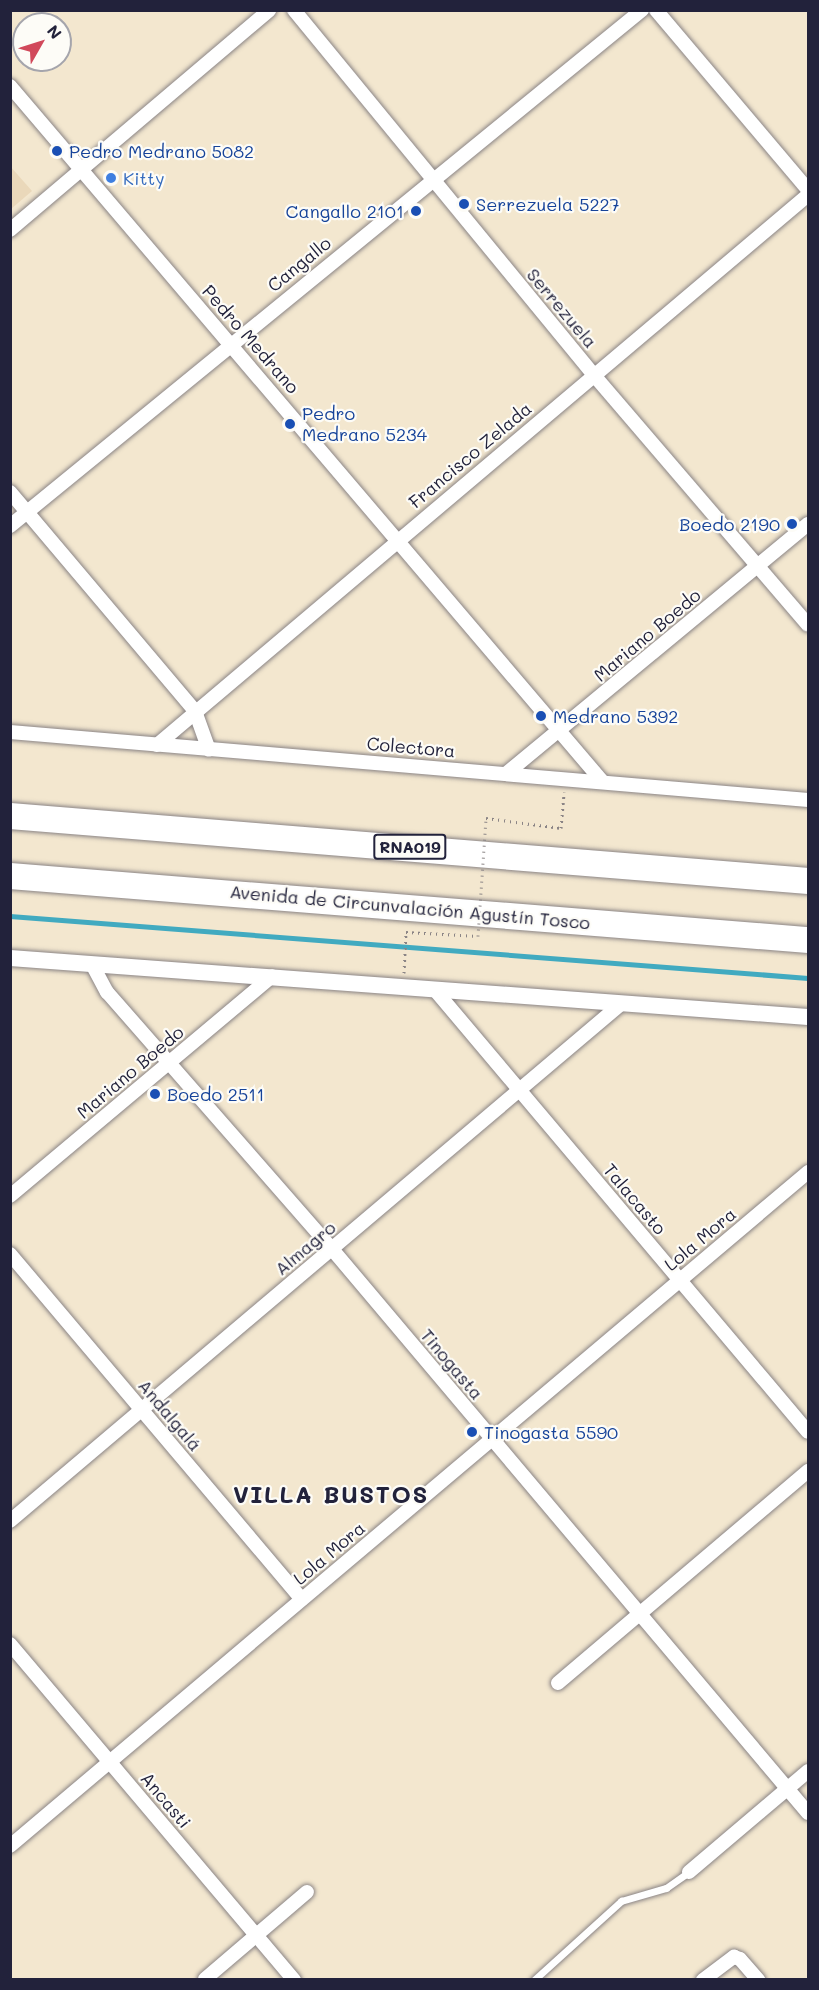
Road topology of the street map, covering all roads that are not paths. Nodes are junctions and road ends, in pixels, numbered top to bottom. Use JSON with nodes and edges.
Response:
{"nodes":[{"id":1,"x":269,"y":10,"type":"edge"},
{"id":2,"x":294,"y":10,"type":"edge"},
{"id":3,"x":642,"y":10,"type":"edge"},
{"id":4,"x":656,"y":10,"type":"edge"},
{"id":5,"x":10,"y":86,"type":"edge"},
{"id":6,"x":82,"y":171,"type":"junction"},
{"id":7,"x":432,"y":179,"type":"junction"},
{"id":8,"x":808,"y":190,"type":"edge"},
{"id":9,"x":808,"y":195,"type":"edge"},
{"id":10,"x":10,"y":230,"type":"edge"},
{"id":11,"x":231,"y":344,"type":"junction"},
{"id":12,"x":593,"y":374,"type":"junction"},
{"id":13,"x":10,"y":492,"type":"edge"},
{"id":14,"x":27,"y":513,"type":"junction"},
{"id":15,"x":808,"y":524,"type":"edge"},
{"id":16,"x":10,"y":526,"type":"edge"},
{"id":17,"x":399,"y":539,"type":"junction"},
{"id":18,"x":757,"y":566,"type":"junction"},
{"id":19,"x":808,"y":625,"type":"edge"},
{"id":20,"x":195,"y":711,"type":"junction"},
{"id":21,"x":560,"y":731,"type":"junction"},
{"id":22,"x":10,"y":732,"type":"edge"},
{"id":23,"x":156,"y":745,"type":"junction"},
{"id":24,"x":210,"y":750,"type":"junction"},
{"id":25,"x":507,"y":773,"type":"junction"},
{"id":26,"x":602,"y":781,"type":"junction"},
{"id":27,"x":808,"y":800,"type":"edge"},
{"id":28,"x":10,"y":816,"type":"edge"},
{"id":29,"x":10,"y":876,"type":"edge"},
{"id":30,"x":808,"y":881,"type":"edge"},
{"id":31,"x":808,"y":940,"type":"edge"},
{"id":32,"x":10,"y":958,"type":"edge"},
{"id":33,"x":93,"y":966,"type":"junction"},
{"id":34,"x":272,"y":976,"type":"junction"},
{"id":35,"x":435,"y":990,"type":"junction"},
{"id":36,"x":622,"y":1003,"type":"junction"},
{"id":37,"x":808,"y":1017,"type":"edge"},
{"id":38,"x":170,"y":1062,"type":"junction"},
{"id":39,"x":520,"y":1090,"type":"junction"},
{"id":40,"x":808,"y":1172,"type":"edge"},
{"id":41,"x":10,"y":1196,"type":"edge"},
{"id":42,"x":332,"y":1249,"type":"junction"},
{"id":43,"x":10,"y":1254,"type":"edge"},
{"id":44,"x":680,"y":1280,"type":"junction"},
{"id":45,"x":142,"y":1410,"type":"junction"},
{"id":46,"x":808,"y":1432,"type":"edge"},
{"id":47,"x":492,"y":1438,"type":"junction"},
{"id":48,"x":808,"y":1471,"type":"edge"},
{"id":49,"x":10,"y":1521,"type":"edge"},
{"id":50,"x":302,"y":1599,"type":"junction"},
{"id":51,"x":640,"y":1614,"type":"junction"},
{"id":52,"x":10,"y":1644,"type":"edge"},
{"id":53,"x":558,"y":1683,"type":"dead end"},
{"id":54,"x":110,"y":1762,"type":"junction"},
{"id":55,"x":808,"y":1771,"type":"edge"},
{"id":56,"x":788,"y":1788,"type":"junction"},
{"id":57,"x":808,"y":1813,"type":"edge"},
{"id":58,"x":10,"y":1846,"type":"edge"},
{"id":59,"x":689,"y":1872,"type":"joint"},
{"id":60,"x":307,"y":1892,"type":"dead end"},
{"id":61,"x":256,"y":1935,"type":"junction"},
{"id":62,"x":205,"y":1979,"type":"edge"},
{"id":63,"x":294,"y":1980,"type":"edge"},
{"id":64,"x":534,"y":1980,"type":"edge"},
{"id":65,"x":703,"y":1980,"type":"edge"},
{"id":66,"x":758,"y":1980,"type":"edge"}],
"edges":[{"from":1,"to":6,"type":"street"},
{"from":2,"to":7,"type":"street","name":"Serrezuela"},
{"from":3,"to":7,"type":"street","name":"Cangallo"},
{"from":4,"to":8,"type":"street"},
{"from":5,"to":6,"type":"street","name":"Pedro Medrano"},
{"from":6,"to":10,"type":"street"},
{"from":6,"to":11,"type":"street","name":"Pedro Medrano"},
{"from":7,"to":11,"type":"street","name":"Cangallo"},
{"from":7,"to":12,"type":"street","name":"Serrezuela"},
{"from":9,"to":12,"type":"street","name":"Francisco Zelada"},
{"from":11,"to":14,"type":"street","name":"Cangallo"},
{"from":11,"to":17,"type":"street","name":"Pedro Medrano"},
{"from":12,"to":17,"type":"street","name":"Francisco Zelada"},
{"from":12,"to":18,"type":"street","name":"Serrezuela"},
{"from":13,"to":14,"type":"street"},
{"from":14,"to":16,"type":"street","name":"Cangallo"},
{"from":14,"to":20,"type":"street"},
{"from":15,"to":18,"type":"street","name":"Mariano Boedo"},
{"from":17,"to":20,"type":"street","name":"Francisco Zelada"},
{"from":17,"to":21,"type":"street","name":"Pedro Medrano"},
{"from":18,"to":19,"type":"street","name":"Serrezuela"},
{"from":18,"to":21,"type":"street","name":"Mariano Boedo"},
{"from":20,"to":23,"type":"street","name":"Francisco Zelada"},
{"from":20,"to":24,"type":"street"},
{"from":21,"to":25,"type":"street","name":"Mariano Boedo"},
{"from":21,"to":26,"type":"street","name":"Pedro Medrano"},
{"from":22,"to":23,"type":"street","name":"Colectora"},
{"from":23,"to":24,"type":"street","name":"Colectora"},
{"from":24,"to":25,"type":"street","name":"Colectora"},
{"from":25,"to":26,"type":"street","name":"Colectora"},
{"from":26,"to":27,"type":"street","name":"Colectora"},
{"from":28,"to":30,"type":"highway","number":"RNA019"},
{"from":29,"to":31,"type":"highway","name":"Avenida de Circunvalación Agustín Tosco"},
{"from":32,"to":33,"type":"street"},
{"from":33,"to":34,"type":"street"},
{"from":33,"to":38,"type":"street","name":"Tinogasta"},
{"from":34,"to":35,"type":"street"},
{"from":34,"to":38,"type":"street","name":"Mariano Boedo"},
{"from":35,"to":36,"type":"street"},
{"from":35,"to":39,"type":"street","name":"Talacasto"},
{"from":36,"to":37,"type":"street"},
{"from":36,"to":39,"type":"street","name":"Almagro"},
{"from":38,"to":41,"type":"street","name":"Mariano Boedo"},
{"from":38,"to":42,"type":"street","name":"Tinogasta"},
{"from":39,"to":42,"type":"street","name":"Almagro"},
{"from":39,"to":44,"type":"street","name":"Talacasto"},
{"from":40,"to":44,"type":"street","name":"Lola Mora"},
{"from":42,"to":45,"type":"street","name":"Almagro"},
{"from":42,"to":47,"type":"street","name":"Tinogasta"},
{"from":43,"to":45,"type":"street","name":"Andalgalá"},
{"from":44,"to":46,"type":"street","name":"Talacasto"},
{"from":44,"to":47,"type":"street","name":"Lola Mora"},
{"from":45,"to":49,"type":"street","name":"Almagro"},
{"from":45,"to":50,"type":"street","name":"Andalgalá"},
{"from":47,"to":50,"type":"street","name":"Lola Mora"},
{"from":47,"to":51,"type":"street","name":"Tinogasta"},
{"from":48,"to":51,"type":"street"},
{"from":50,"to":54,"type":"street","name":"Lola Mora"},
{"from":51,"to":53,"type":"street"},
{"from":51,"to":56,"type":"street","name":"Tinogasta"},
{"from":52,"to":54,"type":"street","name":"Ancasti"},
{"from":54,"to":58,"type":"street","name":"Lola Mora"},
{"from":54,"to":61,"type":"street","name":"Ancasti"},
{"from":55,"to":56,"type":"street"},
{"from":56,"to":57,"type":"street","name":"Tinogasta"},
{"from":56,"to":59,"type":"street"},
{"from":59,"to":64,"type":"lane"},
{"from":60,"to":61,"type":"street"},
{"from":61,"to":62,"type":"street"},
{"from":61,"to":63,"type":"street","name":"Ancasti"},
{"from":65,"to":66,"type":"street"}]}
